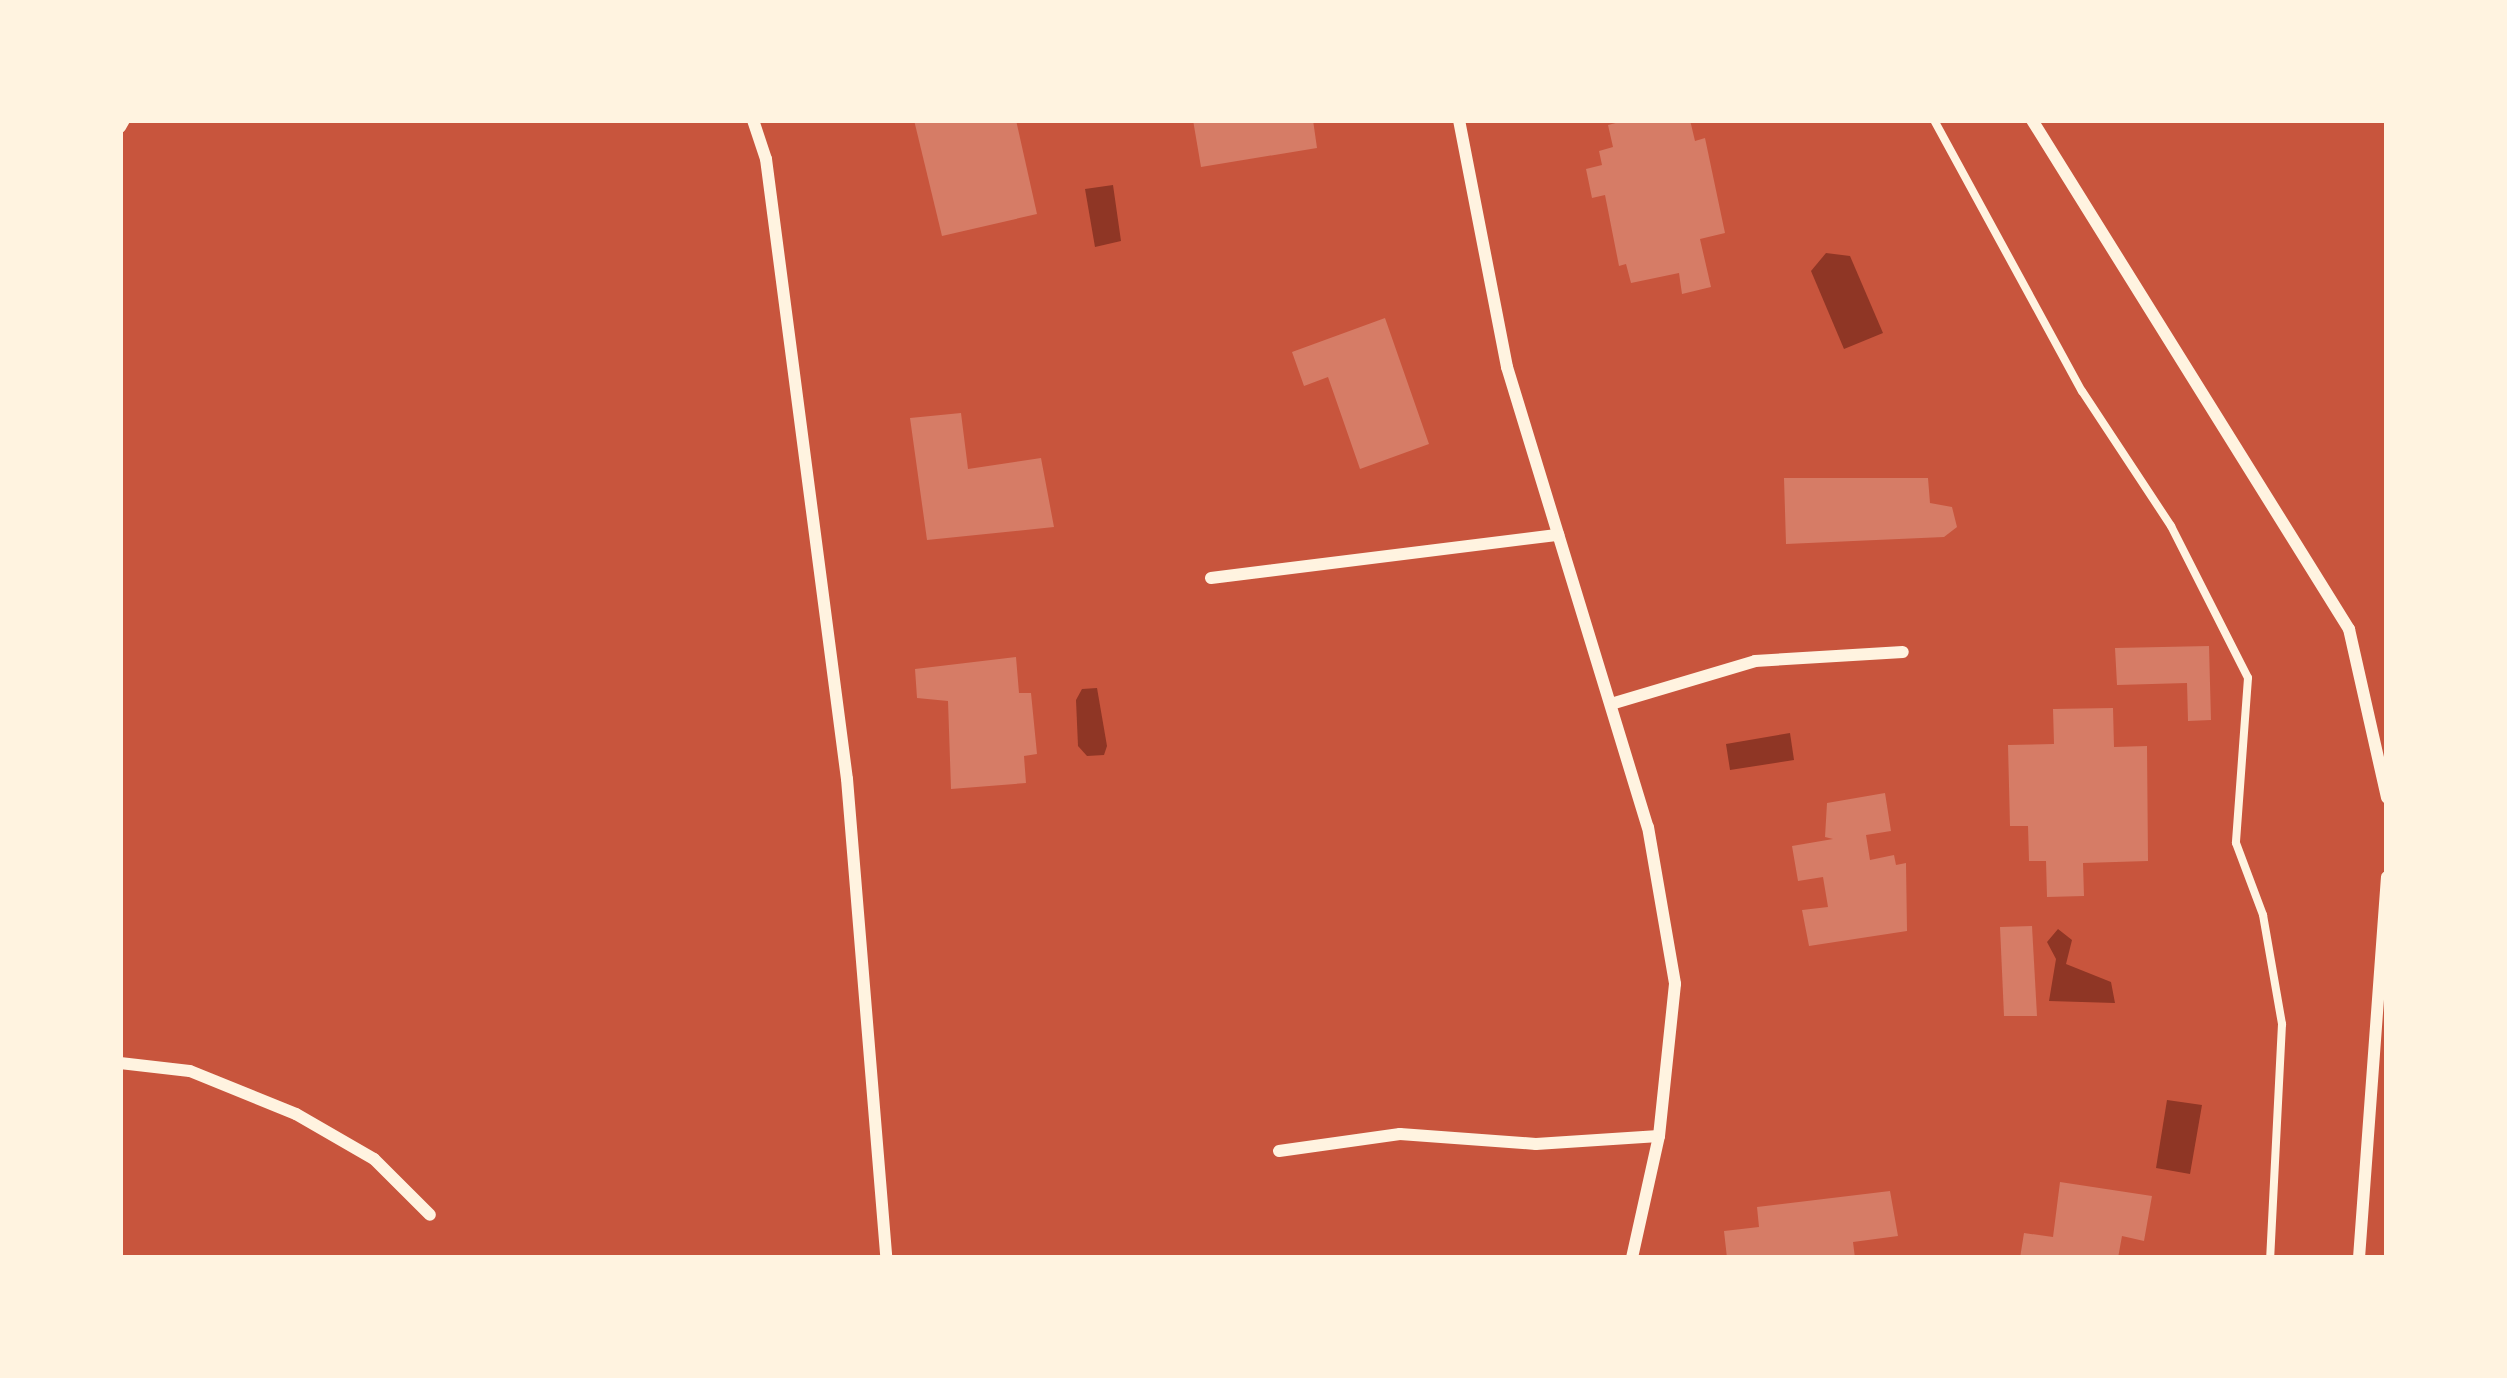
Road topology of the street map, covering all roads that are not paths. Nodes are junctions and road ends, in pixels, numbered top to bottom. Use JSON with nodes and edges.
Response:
{"nodes":[{"id":1,"x":753,"y":120,"type":"edge"},
{"id":2,"x":1459,"y":120,"type":"edge"},
{"id":3,"x":2032,"y":120,"type":"edge"},
{"id":4,"x":1558,"y":535,"type":"junction"},
{"id":5,"x":1211,"y":578,"type":"dead end"},
{"id":6,"x":1903,"y":652,"type":"dead end"},
{"id":7,"x":1610,"y":704,"type":"junction"},
{"id":8,"x":2387,"y":798,"type":"edge"},
{"id":9,"x":2387,"y":877,"type":"edge"},
{"id":10,"x":120,"y":1063,"type":"edge"},
{"id":11,"x":1659,"y":1136,"type":"junction"},
{"id":12,"x":1279,"y":1151,"type":"dead end"},
{"id":13,"x":430,"y":1215,"type":"dead end"},
{"id":14,"x":886,"y":1258,"type":"edge"},
{"id":15,"x":1632,"y":1258,"type":"edge"},
{"id":16,"x":2359,"y":1258,"type":"edge"}],
"edges":[{"from":1,"to":14,"type":"street"},
{"from":2,"to":4,"type":"street"},
{"from":3,"to":8,"type":"street"},
{"from":4,"to":5,"type":"street"},
{"from":4,"to":7,"type":"street"},
{"from":6,"to":7,"type":"street"},
{"from":7,"to":11,"type":"street"},
{"from":9,"to":16,"type":"street"},
{"from":10,"to":13,"type":"street"},
{"from":11,"to":12,"type":"street"},
{"from":11,"to":15,"type":"street"}]}
